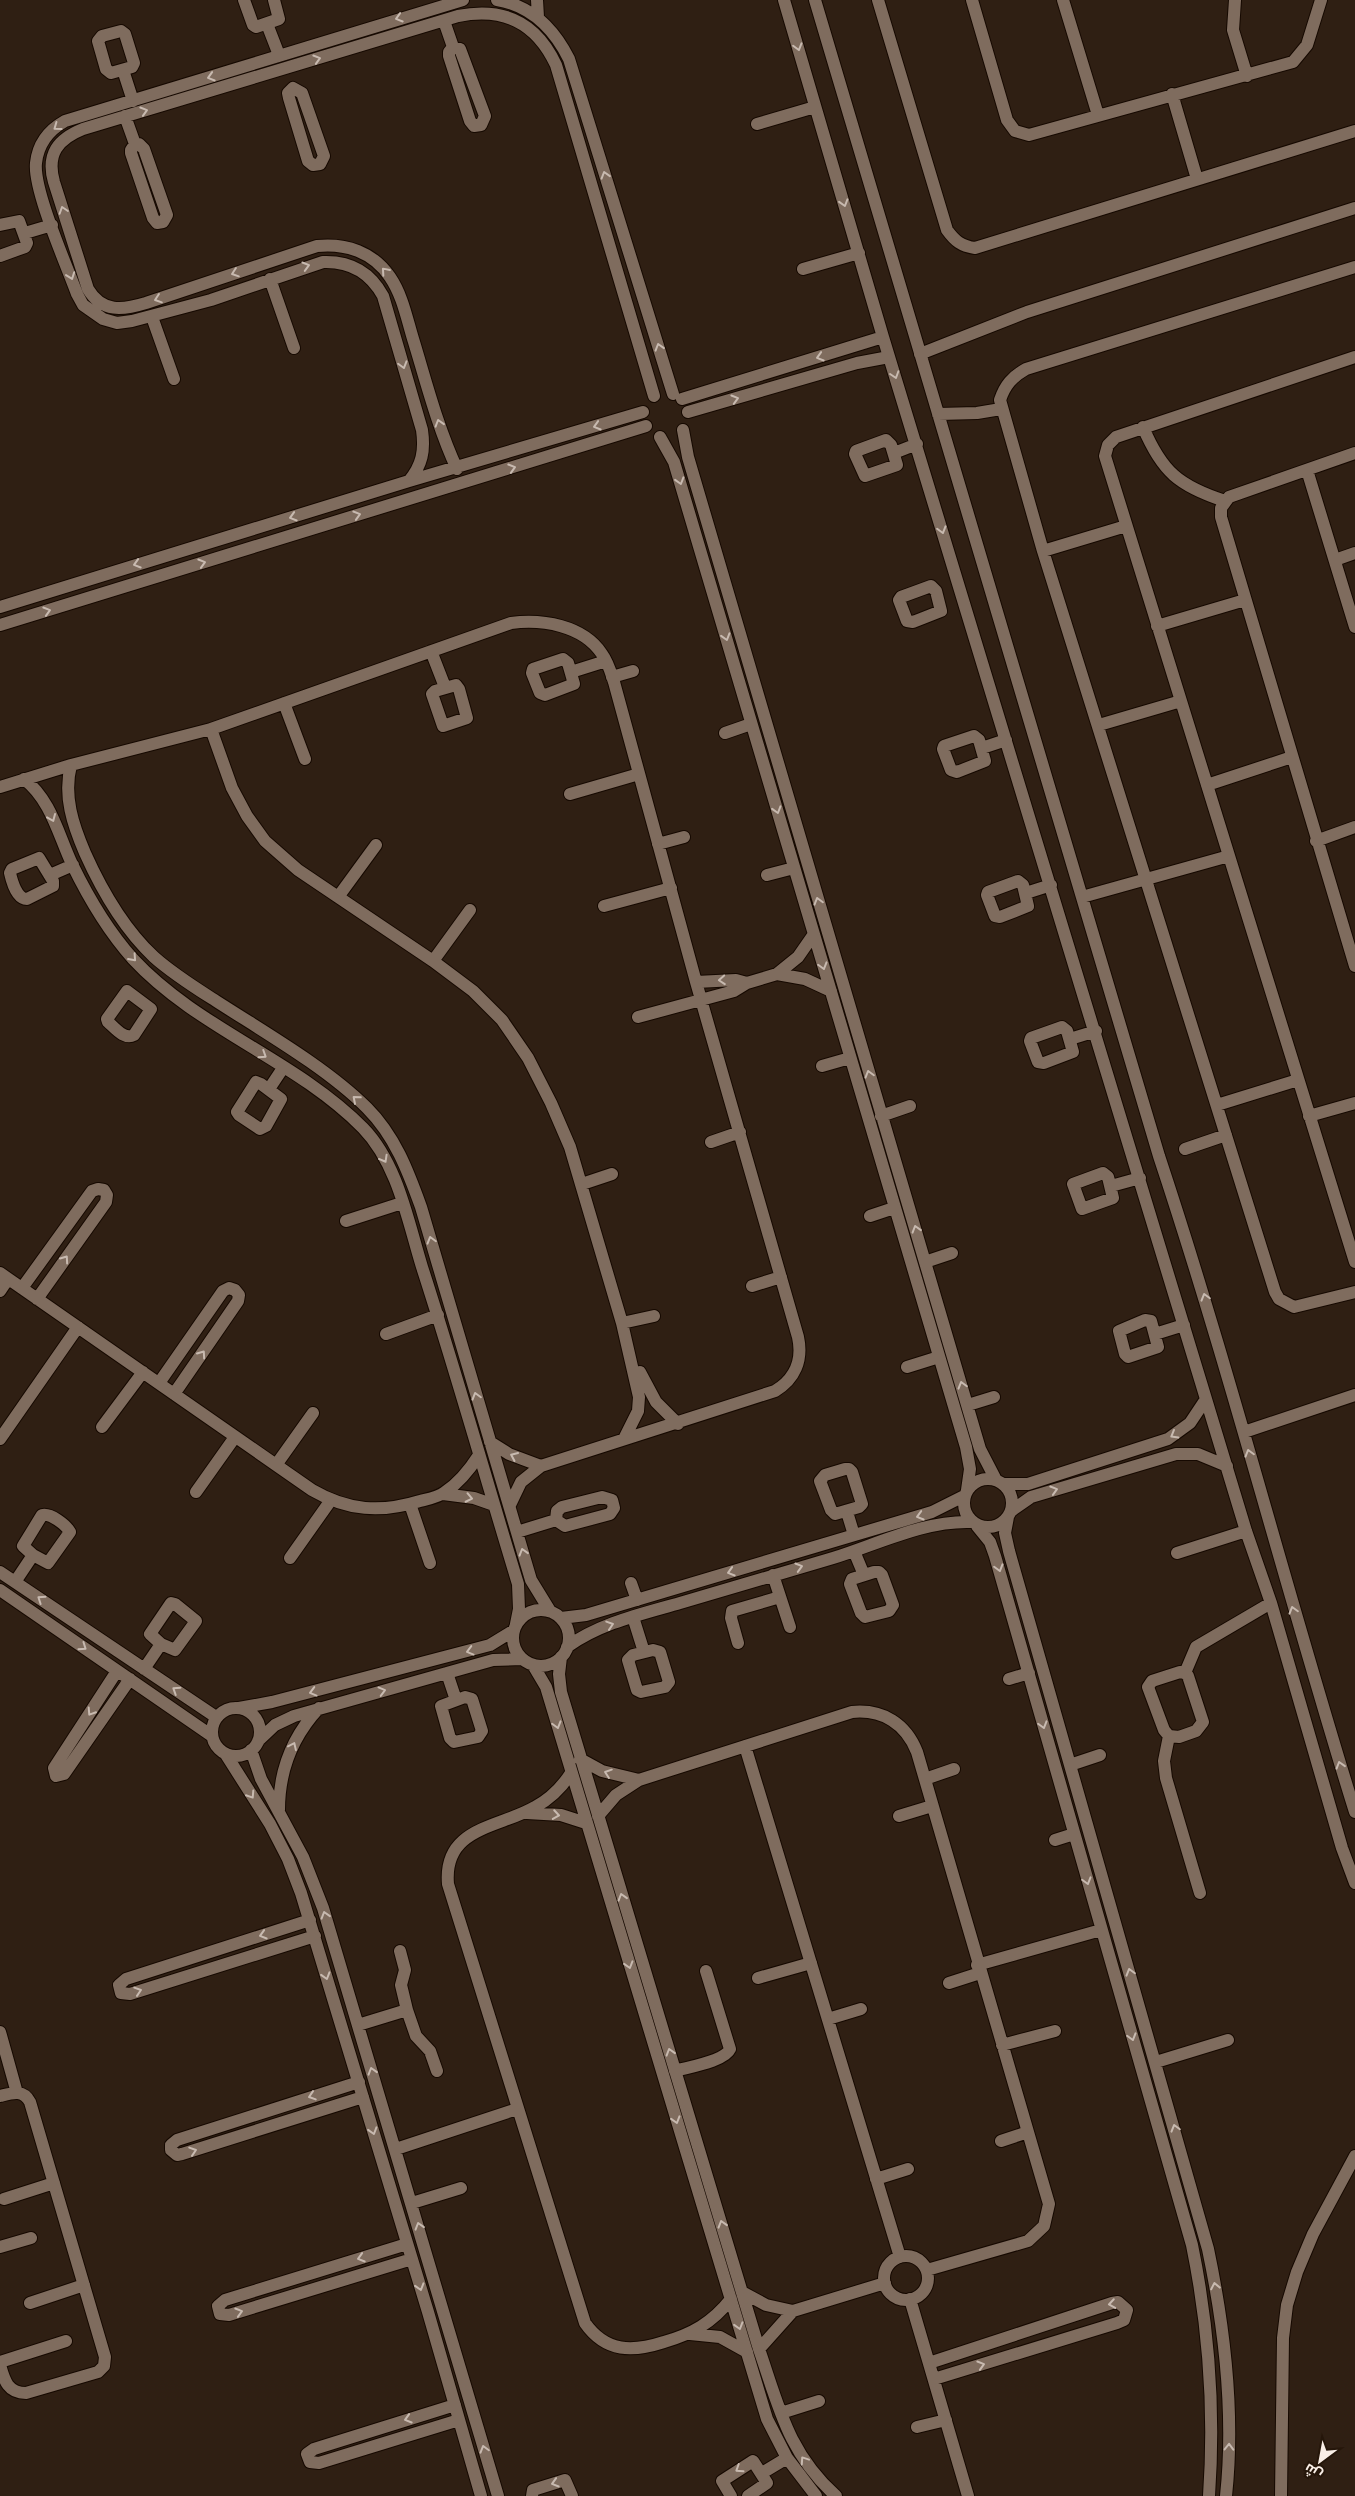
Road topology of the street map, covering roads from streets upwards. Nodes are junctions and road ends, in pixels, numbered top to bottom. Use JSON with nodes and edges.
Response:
{"nodes":[{"id":1,"x":244,"y":0,"type":"edge"},
{"id":2,"x":274,"y":0,"type":"edge"},
{"id":3,"x":463,"y":0,"type":"edge"},
{"id":4,"x":497,"y":0,"type":"edge"},
{"id":5,"x":537,"y":0,"type":"edge"},
{"id":6,"x":784,"y":0,"type":"edge"},
{"id":7,"x":815,"y":0,"type":"edge"},
{"id":8,"x":878,"y":0,"type":"edge"},
{"id":9,"x":972,"y":0,"type":"edge"},
{"id":10,"x":1064,"y":0,"type":"edge"},
{"id":11,"x":1235,"y":0,"type":"edge"},
{"id":12,"x":1321,"y":0,"type":"edge"},
{"id":13,"x":420,"y":6,"type":"edge"},
{"id":14,"x":538,"y":17,"type":"junction"},
{"id":15,"x":444,"y":20,"type":"junction"},
{"id":16,"x":267,"y":24,"type":"junction"},
{"id":17,"x":453,"y":47,"type":"junction"},
{"id":18,"x":279,"y":56,"type":"junction"},
{"id":19,"x":286,"y":68,"type":"junction"},
{"id":20,"x":123,"y":70,"type":"dead end"},
{"id":21,"x":231,"y":70,"type":"junction"},
{"id":22,"x":1247,"y":76,"type":"junction"},
{"id":23,"x":235,"y":83,"type":"junction"},
{"id":24,"x":474,"y":84,"type":"junction"},
{"id":25,"x":293,"y":88,"type":"junction"},
{"id":26,"x":460,"y":89,"type":"junction"},
{"id":27,"x":1172,"y":94,"type":"junction"},
{"id":28,"x":133,"y":101,"type":"junction"},
{"id":29,"x":815,"y":107,"type":"junction"},
{"id":30,"x":1098,"y":115,"type":"junction"},
{"id":31,"x":125,"y":116,"type":"junction"},
{"id":32,"x":757,"y":124,"type":"dead end"},
{"id":33,"x":1355,"y":131,"type":"edge"},
{"id":34,"x":1196,"y":179,"type":"junction"},
{"id":35,"x":54,"y":182,"type":"junction"},
{"id":36,"x":149,"y":184,"type":"dead end"},
{"id":37,"x":38,"y":186,"type":"junction"},
{"id":38,"x":615,"y":208,"type":"junction"},
{"id":39,"x":1355,"y":208,"type":"edge"},
{"id":40,"x":600,"y":213,"type":"junction"},
{"id":41,"x":0,"y":225,"type":"edge"},
{"id":42,"x":52,"y":225,"type":"junction"},
{"id":43,"x":25,"y":233,"type":"junction"},
{"id":44,"x":859,"y":253,"type":"junction"},
{"id":45,"x":0,"y":256,"type":"edge"},
{"id":46,"x":1355,"y":267,"type":"edge"},
{"id":47,"x":803,"y":269,"type":"dead end"},
{"id":48,"x":270,"y":279,"type":"junction"},
{"id":49,"x":205,"y":283,"type":"junction"},
{"id":50,"x":211,"y":300,"type":"junction"},
{"id":51,"x":152,"y":317,"type":"junction"},
{"id":52,"x":883,"y":337,"type":"junction"},
{"id":53,"x":854,"y":346,"type":"junction"},
{"id":54,"x":294,"y":348,"type":"dead end"},
{"id":55,"x":920,"y":354,"type":"junction"},
{"id":56,"x":889,"y":357,"type":"junction"},
{"id":57,"x":1355,"y":357,"type":"edge"},
{"id":58,"x":857,"y":363,"type":"junction"},
{"id":59,"x":174,"y":379,"type":"dead end"},
{"id":60,"x":654,"y":396,"type":"junction"},
{"id":61,"x":677,"y":397,"type":"junction"},
{"id":62,"x":1001,"y":409,"type":"junction"},
{"id":63,"x":643,"y":412,"type":"junction"},
{"id":64,"x":688,"y":412,"type":"junction"},
{"id":65,"x":938,"y":414,"type":"junction"},
{"id":66,"x":646,"y":426,"type":"junction"},
{"id":67,"x":1143,"y":427,"type":"junction"},
{"id":68,"x":683,"y":430,"type":"junction"},
{"id":69,"x":660,"y":437,"type":"junction"},
{"id":70,"x":917,"y":444,"type":"junction"},
{"id":71,"x":894,"y":453,"type":"dead end"},
{"id":72,"x":1355,"y":453,"type":"edge"},
{"id":73,"x":457,"y":468,"type":"junction"},
{"id":74,"x":1307,"y":470,"type":"junction"},
{"id":75,"x":409,"y":481,"type":"junction"},
{"id":76,"x":1225,"y":500,"type":"junction"},
{"id":77,"x":1126,"y":526,"type":"junction"},
{"id":78,"x":1043,"y":551,"type":"junction"},
{"id":79,"x":1355,"y":552,"type":"edge"},
{"id":80,"x":1335,"y":560,"type":"junction"},
{"id":81,"x":960,"y":592,"type":"junction"},
{"id":82,"x":939,"y":599,"type":"dead end"},
{"id":83,"x":1245,"y":600,"type":"junction"},
{"id":84,"x":0,"y":608,"type":"edge"},
{"id":85,"x":0,"y":626,"type":"edge"},
{"id":86,"x":1157,"y":626,"type":"junction"},
{"id":87,"x":1355,"y":627,"type":"edge"},
{"id":88,"x":431,"y":651,"type":"junction"},
{"id":89,"x":606,"y":661,"type":"junction"},
{"id":90,"x":633,"y":671,"type":"dead end"},
{"id":91,"x":572,"y":672,"type":"dead end"},
{"id":92,"x":612,"y":677,"type":"junction"},
{"id":93,"x":445,"y":687,"type":"dead end"},
{"id":94,"x":1181,"y":701,"type":"junction"},
{"id":95,"x":284,"y":703,"type":"junction"},
{"id":96,"x":751,"y":724,"type":"junction"},
{"id":97,"x":1099,"y":725,"type":"junction"},
{"id":98,"x":211,"y":730,"type":"junction"},
{"id":99,"x":725,"y":733,"type":"dead end"},
{"id":100,"x":1006,"y":740,"type":"junction"},
{"id":101,"x":982,"y":748,"type":"dead end"},
{"id":102,"x":1292,"y":757,"type":"junction"},
{"id":103,"x":305,"y":759,"type":"dead end"},
{"id":104,"x":71,"y":765,"type":"junction"},
{"id":105,"x":639,"y":774,"type":"junction"},
{"id":106,"x":781,"y":775,"type":"junction"},
{"id":107,"x":768,"y":779,"type":"junction"},
{"id":108,"x":24,"y":780,"type":"junction"},
{"id":109,"x":1207,"y":785,"type":"junction"},
{"id":110,"x":0,"y":787,"type":"edge"},
{"id":111,"x":570,"y":794,"type":"dead end"},
{"id":112,"x":1355,"y":827,"type":"edge"},
{"id":113,"x":684,"y":837,"type":"dead end"},
{"id":114,"x":1316,"y":841,"type":"junction"},
{"id":115,"x":658,"y":844,"type":"junction"},
{"id":116,"x":376,"y":845,"type":"dead end"},
{"id":117,"x":1229,"y":856,"type":"junction"},
{"id":118,"x":73,"y":865,"type":"junction"},
{"id":119,"x":794,"y":868,"type":"junction"},
{"id":120,"x":50,"y":875,"type":"dead end"},
{"id":121,"x":767,"y":875,"type":"dead end"},
{"id":122,"x":1147,"y":879,"type":"junction"},
{"id":123,"x":1051,"y":885,"type":"junction"},
{"id":124,"x":670,"y":888,"type":"junction"},
{"id":125,"x":1026,"y":893,"type":"dead end"},
{"id":126,"x":338,"y":897,"type":"junction"},
{"id":127,"x":1082,"y":898,"type":"junction"},
{"id":128,"x":604,"y":906,"type":"dead end"},
{"id":129,"x":470,"y":910,"type":"dead end"},
{"id":130,"x":814,"y":934,"type":"junction"},
{"id":131,"x":433,"y":961,"type":"junction"},
{"id":132,"x":1355,"y":966,"type":"edge"},
{"id":133,"x":777,"y":974,"type":"junction"},
{"id":134,"x":696,"y":982,"type":"junction"},
{"id":135,"x":157,"y":983,"type":"junction"},
{"id":136,"x":747,"y":983,"type":"junction"},
{"id":137,"x":831,"y":991,"type":"junction"},
{"id":138,"x":702,"y":1000,"type":"junction"},
{"id":139,"x":143,"y":1001,"type":"dead end"},
{"id":140,"x":638,"y":1017,"type":"dead end"},
{"id":141,"x":258,"y":1028,"type":"junction"},
{"id":142,"x":1096,"y":1031,"type":"junction"},
{"id":143,"x":1070,"y":1039,"type":"dead end"},
{"id":144,"x":247,"y":1044,"type":"junction"},
{"id":145,"x":850,"y":1058,"type":"junction"},
{"id":146,"x":822,"y":1066,"type":"dead end"},
{"id":147,"x":283,"y":1068,"type":"junction"},
{"id":148,"x":1298,"y":1080,"type":"junction"},
{"id":149,"x":269,"y":1089,"type":"dead end"},
{"id":150,"x":1355,"y":1103,"type":"edge"},
{"id":151,"x":1217,"y":1105,"type":"junction"},
{"id":152,"x":910,"y":1106,"type":"dead end"},
{"id":153,"x":881,"y":1116,"type":"junction"},
{"id":154,"x":1310,"y":1116,"type":"junction"},
{"id":155,"x":740,"y":1132,"type":"junction"},
{"id":156,"x":1226,"y":1135,"type":"junction"},
{"id":157,"x":711,"y":1142,"type":"dead end"},
{"id":158,"x":1185,"y":1149,"type":"dead end"},
{"id":159,"x":895,"y":1160,"type":"junction"},
{"id":160,"x":881,"y":1164,"type":"junction"},
{"id":161,"x":612,"y":1174,"type":"dead end"},
{"id":162,"x":1140,"y":1178,"type":"junction"},
{"id":163,"x":582,"y":1184,"type":"junction"},
{"id":164,"x":1111,"y":1186,"type":"dead end"},
{"id":165,"x":402,"y":1202,"type":"junction"},
{"id":166,"x":894,"y":1208,"type":"junction"},
{"id":167,"x":870,"y":1216,"type":"dead end"},
{"id":168,"x":73,"y":1218,"type":"junction"},
{"id":169,"x":346,"y":1221,"type":"dead end"},
{"id":170,"x":87,"y":1228,"type":"junction"},
{"id":171,"x":952,"y":1253,"type":"dead end"},
{"id":172,"x":925,"y":1262,"type":"junction"},
{"id":173,"x":1355,"y":1262,"type":"edge"},
{"id":174,"x":4,"y":1276,"type":"edge"},
{"id":175,"x":781,"y":1277,"type":"junction"},
{"id":176,"x":752,"y":1286,"type":"dead end"},
{"id":177,"x":22,"y":1288,"type":"junction"},
{"id":178,"x":0,"y":1291,"type":"edge"},
{"id":179,"x":1355,"y":1292,"type":"edge"},
{"id":180,"x":37,"y":1299,"type":"junction"},
{"id":181,"x":438,"y":1315,"type":"junction"},
{"id":182,"x":654,"y":1316,"type":"dead end"},
{"id":183,"x":203,"y":1319,"type":"junction"},
{"id":184,"x":622,"y":1323,"type":"junction"},
{"id":185,"x":1184,"y":1325,"type":"junction"},
{"id":186,"x":78,"y":1327,"type":"junction"},
{"id":187,"x":218,"y":1329,"type":"junction"},
{"id":188,"x":386,"y":1334,"type":"dead end"},
{"id":189,"x":1156,"y":1334,"type":"dead end"},
{"id":190,"x":939,"y":1357,"type":"junction"},
{"id":191,"x":632,"y":1363,"type":"junction"},
{"id":192,"x":907,"y":1367,"type":"dead end"},
{"id":193,"x":143,"y":1372,"type":"junction"},
{"id":194,"x":158,"y":1383,"type":"junction"},
{"id":195,"x":174,"y":1394,"type":"junction"},
{"id":196,"x":1355,"y":1395,"type":"edge"},
{"id":197,"x":994,"y":1397,"type":"dead end"},
{"id":198,"x":1206,"y":1399,"type":"junction"},
{"id":199,"x":968,"y":1405,"type":"junction"},
{"id":200,"x":313,"y":1413,"type":"dead end"},
{"id":201,"x":678,"y":1424,"type":"junction"},
{"id":202,"x":102,"y":1427,"type":"dead end"},
{"id":203,"x":1244,"y":1432,"type":"junction"},
{"id":204,"x":236,"y":1437,"type":"junction"},
{"id":205,"x":0,"y":1439,"type":"edge"},
{"id":206,"x":624,"y":1439,"type":"junction"},
{"id":207,"x":490,"y":1442,"type":"junction"},
{"id":208,"x":980,"y":1449,"type":"junction"},
{"id":209,"x":967,"y":1453,"type":"junction"},
{"id":210,"x":479,"y":1455,"type":"junction"},
{"id":211,"x":276,"y":1464,"type":"junction"},
{"id":212,"x":541,"y":1466,"type":"junction"},
{"id":213,"x":1226,"y":1466,"type":"junction"},
{"id":214,"x":999,"y":1482,"type":"junction"},
{"id":215,"x":196,"y":1492,"type":"dead end"},
{"id":216,"x":965,"y":1493,"type":"junction"},
{"id":217,"x":443,"y":1494,"type":"junction"},
{"id":218,"x":331,"y":1500,"type":"junction"},
{"id":219,"x":410,"y":1504,"type":"junction"},
{"id":220,"x":494,"y":1505,"type":"junction"},
{"id":221,"x":510,"y":1505,"type":"junction"},
{"id":222,"x":847,"y":1512,"type":"dead end"},
{"id":223,"x":1010,"y":1514,"type":"junction"},
{"id":224,"x":556,"y":1520,"type":"dead end"},
{"id":225,"x":974,"y":1524,"type":"junction"},
{"id":226,"x":1246,"y":1531,"type":"junction"},
{"id":227,"x":517,"y":1532,"type":"junction"},
{"id":228,"x":854,"y":1535,"type":"junction"},
{"id":229,"x":854,"y":1551,"type":"junction"},
{"id":230,"x":1177,"y":1553,"type":"dead end"},
{"id":231,"x":33,"y":1555,"type":"dead end"},
{"id":232,"x":290,"y":1558,"type":"dead end"},
{"id":233,"x":430,"y":1563,"type":"dead end"},
{"id":234,"x":0,"y":1572,"type":"edge"},
{"id":235,"x":773,"y":1575,"type":"junction"},
{"id":236,"x":864,"y":1575,"type":"dead end"},
{"id":237,"x":531,"y":1580,"type":"junction"},
{"id":238,"x":15,"y":1582,"type":"junction"},
{"id":239,"x":631,"y":1583,"type":"dead end"},
{"id":240,"x":518,"y":1584,"type":"junction"},
{"id":241,"x":0,"y":1590,"type":"edge"},
{"id":242,"x":780,"y":1597,"type":"junction"},
{"id":243,"x":637,"y":1600,"type":"junction"},
{"id":244,"x":1271,"y":1603,"type":"junction"},
{"id":245,"x":550,"y":1611,"type":"junction"},
{"id":246,"x":633,"y":1617,"type":"junction"},
{"id":247,"x":561,"y":1618,"type":"junction"},
{"id":248,"x":515,"y":1627,"type":"junction"},
{"id":249,"x":790,"y":1627,"type":"dead end"},
{"id":250,"x":738,"y":1643,"type":"dead end"},
{"id":251,"x":161,"y":1644,"type":"dead end"},
{"id":252,"x":564,"y":1652,"type":"junction"},
{"id":253,"x":644,"y":1652,"type":"dead end"},
{"id":254,"x":527,"y":1662,"type":"junction"},
{"id":255,"x":144,"y":1669,"type":"junction"},
{"id":256,"x":117,"y":1671,"type":"junction"},
{"id":257,"x":1185,"y":1672,"type":"junction"},
{"id":258,"x":447,"y":1673,"type":"junction"},
{"id":259,"x":1029,"y":1673,"type":"junction"},
{"id":260,"x":130,"y":1679,"type":"junction"},
{"id":261,"x":1009,"y":1679,"type":"dead end"},
{"id":262,"x":556,"y":1697,"type":"junction"},
{"id":263,"x":456,"y":1700,"type":"dead end"},
{"id":264,"x":238,"y":1708,"type":"junction"},
{"id":265,"x":319,"y":1708,"type":"junction"},
{"id":266,"x":216,"y":1717,"type":"junction"},
{"id":267,"x":212,"y":1736,"type":"junction"},
{"id":268,"x":1169,"y":1736,"type":"junction"},
{"id":269,"x":255,"y":1746,"type":"junction"},
{"id":270,"x":745,"y":1746,"type":"junction"},
{"id":271,"x":225,"y":1753,"type":"junction"},
{"id":272,"x":1100,"y":1755,"type":"dead end"},
{"id":273,"x":580,"y":1759,"type":"junction"},
{"id":274,"x":1070,"y":1765,"type":"junction"},
{"id":275,"x":954,"y":1770,"type":"dead end"},
{"id":276,"x":571,"y":1773,"type":"junction"},
{"id":277,"x":925,"y":1779,"type":"junction"},
{"id":278,"x":639,"y":1780,"type":"junction"},
{"id":279,"x":932,"y":1806,"type":"junction"},
{"id":280,"x":279,"y":1810,"type":"junction"},
{"id":281,"x":1355,"y":1812,"type":"edge"},
{"id":282,"x":524,"y":1813,"type":"junction"},
{"id":283,"x":899,"y":1816,"type":"dead end"},
{"id":284,"x":592,"y":1820,"type":"junction"},
{"id":285,"x":1074,"y":1834,"type":"junction"},
{"id":286,"x":1055,"y":1840,"type":"dead end"},
{"id":287,"x":1355,"y":1884,"type":"edge"},
{"id":288,"x":1200,"y":1893,"type":"dead end"},
{"id":289,"x":310,"y":1920,"type":"junction"},
{"id":290,"x":1101,"y":1930,"type":"junction"},
{"id":291,"x":314,"y":1936,"type":"junction"},
{"id":292,"x":335,"y":1946,"type":"junction"},
{"id":293,"x":319,"y":1950,"type":"junction"},
{"id":294,"x":400,"y":1950,"type":"dead end"},
{"id":295,"x":811,"y":1963,"type":"junction"},
{"id":296,"x":166,"y":1966,"type":"junction"},
{"id":297,"x":979,"y":1969,"type":"junction"},
{"id":298,"x":706,"y":1971,"type":"dead end"},
{"id":299,"x":758,"y":1978,"type":"dead end"},
{"id":300,"x":170,"y":1980,"type":"junction"},
{"id":301,"x":949,"y":1983,"type":"dead end"},
{"id":302,"x":861,"y":2009,"type":"dead end"},
{"id":303,"x":407,"y":2010,"type":"junction"},
{"id":304,"x":828,"y":2019,"type":"junction"},
{"id":305,"x":358,"y":2025,"type":"junction"},
{"id":306,"x":1055,"y":2031,"type":"dead end"},
{"id":307,"x":0,"y":2032,"type":"edge"},
{"id":308,"x":1228,"y":2040,"type":"dead end"},
{"id":309,"x":1002,"y":2045,"type":"junction"},
{"id":310,"x":1156,"y":2062,"type":"junction"},
{"id":311,"x":675,"y":2071,"type":"junction"},
{"id":312,"x":437,"y":2072,"type":"dead end"},
{"id":313,"x":358,"y":2082,"type":"junction"},
{"id":314,"x":17,"y":2092,"type":"junction"},
{"id":315,"x":1166,"y":2095,"type":"junction"},
{"id":316,"x":0,"y":2096,"type":"edge"},
{"id":317,"x":363,"y":2097,"type":"junction"},
{"id":318,"x":1150,"y":2100,"type":"junction"},
{"id":319,"x":517,"y":2109,"type":"junction"},
{"id":320,"x":219,"y":2126,"type":"junction"},
{"id":321,"x":1028,"y":2132,"type":"junction"},
{"id":322,"x":223,"y":2141,"type":"junction"},
{"id":323,"x":1001,"y":2141,"type":"dead end"},
{"id":324,"x":396,"y":2149,"type":"junction"},
{"id":325,"x":1355,"y":2156,"type":"edge"},
{"id":326,"x":908,"y":2169,"type":"dead end"},
{"id":327,"x":876,"y":2178,"type":"junction"},
{"id":328,"x":54,"y":2183,"type":"junction"},
{"id":329,"x":461,"y":2188,"type":"dead end"},
{"id":330,"x":4,"y":2198,"type":"dead end"},
{"id":331,"x":412,"y":2203,"type":"junction"},
{"id":332,"x":31,"y":2238,"type":"dead end"},
{"id":333,"x":407,"y":2244,"type":"junction"},
{"id":334,"x":0,"y":2247,"type":"edge"},
{"id":335,"x":731,"y":2254,"type":"junction"},
{"id":336,"x":900,"y":2257,"type":"junction"},
{"id":337,"x":718,"y":2258,"type":"junction"},
{"id":338,"x":412,"y":2259,"type":"junction"},
{"id":339,"x":926,"y":2270,"type":"junction"},
{"id":340,"x":885,"y":2283,"type":"junction"},
{"id":341,"x":84,"y":2286,"type":"junction"},
{"id":342,"x":272,"y":2286,"type":"junction"},
{"id":343,"x":742,"y":2292,"type":"junction"},
{"id":344,"x":910,"y":2299,"type":"junction"},
{"id":345,"x":277,"y":2300,"type":"junction"},
{"id":346,"x":731,"y":2300,"type":"junction"},
{"id":347,"x":30,"y":2303,"type":"dead end"},
{"id":348,"x":443,"y":2307,"type":"junction"},
{"id":349,"x":793,"y":2311,"type":"junction"},
{"id":350,"x":428,"y":2312,"type":"junction"},
{"id":351,"x":690,"y":2334,"type":"junction"},
{"id":352,"x":66,"y":2341,"type":"dead end"},
{"id":353,"x":759,"y":2349,"type":"junction"},
{"id":354,"x":746,"y":2352,"type":"junction"},
{"id":355,"x":929,"y":2363,"type":"junction"},
{"id":356,"x":0,"y":2364,"type":"edge"},
{"id":357,"x":934,"y":2379,"type":"junction"},
{"id":358,"x":16,"y":2392,"type":"junction"},
{"id":359,"x":0,"y":2396,"type":"edge"},
{"id":360,"x":819,"y":2401,"type":"dead end"},
{"id":361,"x":455,"y":2405,"type":"junction"},
{"id":362,"x":781,"y":2413,"type":"junction"},
{"id":363,"x":459,"y":2420,"type":"junction"},
{"id":364,"x":946,"y":2420,"type":"junction"},
{"id":365,"x":917,"y":2428,"type":"dead end"},
{"id":366,"x":364,"y":2433,"type":"junction"},
{"id":367,"x":368,"y":2448,"type":"junction"},
{"id":368,"x":786,"y":2458,"type":"junction"},
{"id":369,"x":762,"y":2474,"type":"junction"},
{"id":370,"x":481,"y":2496,"type":"edge"},
{"id":371,"x":498,"y":2496,"type":"edge"},
{"id":372,"x":532,"y":2496,"type":"edge"},
{"id":373,"x":572,"y":2496,"type":"edge"},
{"id":374,"x":731,"y":2496,"type":"edge"},
{"id":375,"x":748,"y":2496,"type":"edge"},
{"id":376,"x":816,"y":2496,"type":"edge"},
{"id":377,"x":836,"y":2496,"type":"edge"},
{"id":378,"x":968,"y":2496,"type":"edge"},
{"id":379,"x":1209,"y":2496,"type":"edge"},
{"id":380,"x":1226,"y":2496,"type":"edge"},
{"id":381,"x":1281,"y":2496,"type":"edge"}],
"edges":[{"from":1,"to":16,"type":"street"},
{"from":2,"to":16,"type":"street"},
{"from":3,"to":13,"type":"street"},
{"from":4,"to":14,"type":"street"},
{"from":5,"to":14,"type":"street"},
{"from":6,"to":29,"type":"street","one_way":true},
{"from":7,"to":55,"type":"street"},
{"from":8,"to":34,"type":"street"},
{"from":9,"to":30,"type":"street"},
{"from":10,"to":30,"type":"street"},
{"from":11,"to":22,"type":"street"},
{"from":12,"to":22,"type":"street"},
{"from":13,"to":18,"type":"street","one_way":true},
{"from":38,"to":14,"type":"street","one_way":true},
{"from":15,"to":17,"type":"street"},
{"from":19,"to":15,"type":"street","one_way":true},
{"from":15,"to":40,"type":"street"},
{"from":16,"to":18,"type":"street"},
{"from":17,"to":24,"type":"street"},
{"from":17,"to":26,"type":"street"},
{"from":18,"to":21,"type":"street"},
{"from":19,"to":23,"type":"street"},
{"from":19,"to":25,"type":"street"},
{"from":20,"to":28,"type":"street"},
{"from":21,"to":23,"type":"street"},
{"from":21,"to":28,"type":"street","one_way":true},
{"from":22,"to":27,"type":"street"},
{"from":31,"to":23,"type":"street","one_way":true},
{"from":24,"to":26,"type":"street"},
{"from":24,"to":26,"type":"street"},
{"from":25,"to":25,"type":"street"},
{"from":27,"to":30,"type":"street"},
{"from":27,"to":34,"type":"street"},
{"from":28,"to":37,"type":"street","one_way":true},
{"from":29,"to":32,"type":"street"},
{"from":29,"to":44,"type":"street","one_way":true},
{"from":31,"to":35,"type":"street"},
{"from":31,"to":36,"type":"street"},
{"from":33,"to":34,"type":"street"},
{"from":35,"to":37,"type":"street"},
{"from":49,"to":35,"type":"street","one_way":true},
{"from":37,"to":42,"type":"street"},
{"from":38,"to":40,"type":"street"},
{"from":61,"to":38,"type":"street","one_way":true},
{"from":39,"to":55,"type":"street"},
{"from":40,"to":60,"type":"street"},
{"from":41,"to":43,"type":"street"},
{"from":42,"to":43,"type":"street"},
{"from":42,"to":51,"type":"street","one_way":true},
{"from":43,"to":45,"type":"street"},
{"from":44,"to":47,"type":"street"},
{"from":44,"to":52,"type":"street"},
{"from":46,"to":62,"type":"street"},
{"from":48,"to":50,"type":"street"},
{"from":48,"to":54,"type":"street"},
{"from":48,"to":75,"type":"street","one_way":true},
{"from":49,"to":50,"type":"street"},
{"from":73,"to":49,"type":"street","one_way":true},
{"from":50,"to":51,"type":"street"},
{"from":51,"to":59,"type":"street"},
{"from":52,"to":53,"type":"street"},
{"from":52,"to":56,"type":"street"},
{"from":53,"to":58,"type":"street"},
{"from":53,"to":61,"type":"street","one_way":true},
{"from":55,"to":65,"type":"street"},
{"from":56,"to":58,"type":"street"},
{"from":56,"to":70,"type":"street","one_way":true},
{"from":57,"to":67,"type":"street"},
{"from":64,"to":58,"type":"street","one_way":true},
{"from":60,"to":61,"type":"street"},
{"from":60,"to":63,"type":"street"},
{"from":61,"to":64,"type":"street"},
{"from":62,"to":65,"type":"street"},
{"from":62,"to":78,"type":"street"},
{"from":63,"to":66,"type":"street"},
{"from":63,"to":73,"type":"street","one_way":true},
{"from":64,"to":68,"type":"street"},
{"from":65,"to":127,"type":"street"},
{"from":66,"to":69,"type":"street"},
{"from":85,"to":66,"type":"street","one_way":true},
{"from":67,"to":76,"type":"street"},
{"from":67,"to":77,"type":"street"},
{"from":68,"to":69,"type":"street"},
{"from":68,"to":106,"type":"street"},
{"from":69,"to":96,"type":"street","one_way":true},
{"from":70,"to":71,"type":"street"},
{"from":70,"to":81,"type":"street","one_way":true},
{"from":72,"to":74,"type":"street"},
{"from":73,"to":75,"type":"street"},
{"from":74,"to":76,"type":"street"},
{"from":74,"to":80,"type":"street"},
{"from":75,"to":84,"type":"street","one_way":true},
{"from":76,"to":83,"type":"street"},
{"from":77,"to":78,"type":"street"},
{"from":77,"to":86,"type":"street"},
{"from":78,"to":97,"type":"street"},
{"from":79,"to":80,"type":"street"},
{"from":80,"to":87,"type":"street"},
{"from":81,"to":82,"type":"street"},
{"from":81,"to":100,"type":"street"},
{"from":83,"to":86,"type":"street"},
{"from":83,"to":102,"type":"street"},
{"from":86,"to":94,"type":"street"},
{"from":88,"to":89,"type":"street"},
{"from":88,"to":93,"type":"street"},
{"from":88,"to":95,"type":"street"},
{"from":89,"to":91,"type":"street"},
{"from":89,"to":92,"type":"street"},
{"from":90,"to":92,"type":"street"},
{"from":92,"to":105,"type":"street"},
{"from":94,"to":97,"type":"street"},
{"from":94,"to":109,"type":"street"},
{"from":95,"to":98,"type":"street"},
{"from":95,"to":103,"type":"street"},
{"from":96,"to":99,"type":"street"},
{"from":96,"to":107,"type":"street"},
{"from":97,"to":122,"type":"street"},
{"from":98,"to":104,"type":"street"},
{"from":98,"to":126,"type":"street"},
{"from":100,"to":101,"type":"street"},
{"from":100,"to":123,"type":"street"},
{"from":102,"to":109,"type":"street"},
{"from":102,"to":114,"type":"street"},
{"from":104,"to":108,"type":"street"},
{"from":104,"to":141,"type":"street"},
{"from":105,"to":111,"type":"street"},
{"from":105,"to":115,"type":"street"},
{"from":106,"to":107,"type":"street"},
{"from":153,"to":106,"type":"street","one_way":true},
{"from":107,"to":119,"type":"street","one_way":true},
{"from":108,"to":110,"type":"street"},
{"from":108,"to":118,"type":"street","one_way":true},
{"from":109,"to":117,"type":"street"},
{"from":112,"to":114,"type":"street"},
{"from":113,"to":115,"type":"street"},
{"from":114,"to":132,"type":"street"},
{"from":115,"to":124,"type":"street"},
{"from":116,"to":126,"type":"street"},
{"from":117,"to":122,"type":"street"},
{"from":117,"to":148,"type":"street"},
{"from":118,"to":120,"type":"street"},
{"from":118,"to":135,"type":"street","one_way":true},
{"from":119,"to":121,"type":"street"},
{"from":119,"to":130,"type":"street"},
{"from":122,"to":127,"type":"street"},
{"from":122,"to":151,"type":"street"},
{"from":123,"to":125,"type":"street"},
{"from":123,"to":142,"type":"street"},
{"from":124,"to":128,"type":"street"},
{"from":124,"to":134,"type":"street"},
{"from":126,"to":131,"type":"street"},
{"from":203,"to":127,"type":"street","one_way":true},
{"from":129,"to":131,"type":"street"},
{"from":130,"to":133,"type":"street"},
{"from":130,"to":137,"type":"street","one_way":true},
{"from":131,"to":163,"type":"street"},
{"from":133,"to":136,"type":"street"},
{"from":133,"to":137,"type":"street"},
{"from":136,"to":134,"type":"street","one_way":true},
{"from":134,"to":138,"type":"street"},
{"from":135,"to":139,"type":"street"},
{"from":135,"to":144,"type":"street"},
{"from":136,"to":138,"type":"street"},
{"from":137,"to":145,"type":"street"},
{"from":138,"to":140,"type":"street"},
{"from":138,"to":155,"type":"street"},
{"from":141,"to":144,"type":"street"},
{"from":207,"to":141,"type":"street","one_way":true},
{"from":142,"to":143,"type":"street"},
{"from":142,"to":162,"type":"street"},
{"from":144,"to":147,"type":"street","one_way":true},
{"from":145,"to":146,"type":"street"},
{"from":145,"to":160,"type":"street"},
{"from":147,"to":149,"type":"street"},
{"from":147,"to":165,"type":"street","one_way":true},
{"from":148,"to":151,"type":"street"},
{"from":148,"to":154,"type":"street"},
{"from":150,"to":154,"type":"street"},
{"from":151,"to":156,"type":"street"},
{"from":152,"to":153,"type":"street"},
{"from":153,"to":159,"type":"street"},
{"from":154,"to":173,"type":"street"},
{"from":155,"to":157,"type":"street"},
{"from":155,"to":175,"type":"street"},
{"from":156,"to":158,"type":"street"},
{"from":156,"to":179,"type":"street"},
{"from":159,"to":160,"type":"street"},
{"from":172,"to":159,"type":"street","one_way":true},
{"from":160,"to":166,"type":"street"},
{"from":161,"to":163,"type":"street"},
{"from":162,"to":164,"type":"street"},
{"from":162,"to":185,"type":"street"},
{"from":163,"to":184,"type":"street"},
{"from":165,"to":169,"type":"street"},
{"from":165,"to":181,"type":"street"},
{"from":166,"to":167,"type":"street"},
{"from":166,"to":190,"type":"street"},
{"from":168,"to":170,"type":"street"},
{"from":168,"to":170,"type":"street"},
{"from":168,"to":177,"type":"street"},
{"from":180,"to":170,"type":"street","one_way":true},
{"from":171,"to":172,"type":"street"},
{"from":199,"to":172,"type":"street","one_way":true},
{"from":174,"to":177,"type":"street"},
{"from":174,"to":178,"type":"street"},
{"from":175,"to":176,"type":"street"},
{"from":175,"to":201,"type":"street"},
{"from":177,"to":180,"type":"street"},
{"from":180,"to":186,"type":"street"},
{"from":181,"to":188,"type":"street"},
{"from":181,"to":210,"type":"street"},
{"from":182,"to":184,"type":"street"},
{"from":183,"to":187,"type":"street"},
{"from":183,"to":187,"type":"street"},
{"from":183,"to":194,"type":"street"},
{"from":184,"to":191,"type":"street"},
{"from":185,"to":189,"type":"street"},
{"from":185,"to":198,"type":"street"},
{"from":186,"to":193,"type":"street"},
{"from":186,"to":205,"type":"street"},
{"from":195,"to":187,"type":"street","one_way":true},
{"from":190,"to":192,"type":"street"},
{"from":190,"to":209,"type":"street"},
{"from":191,"to":201,"type":"street"},
{"from":191,"to":206,"type":"street"},
{"from":193,"to":194,"type":"street"},
{"from":193,"to":202,"type":"street"},
{"from":194,"to":195,"type":"street"},
{"from":195,"to":204,"type":"street"},
{"from":196,"to":203,"type":"street"},
{"from":197,"to":199,"type":"street"},
{"from":198,"to":213,"type":"street"},
{"from":198,"to":214,"type":"street","one_way":true},
{"from":199,"to":208,"type":"street"},
{"from":200,"to":211,"type":"street"},
{"from":201,"to":206,"type":"street"},
{"from":281,"to":203,"type":"street","one_way":true},
{"from":204,"to":211,"type":"street"},
{"from":204,"to":215,"type":"street"},
{"from":206,"to":212,"type":"street"},
{"from":212,"to":207,"type":"street","one_way":true},
{"from":207,"to":221,"type":"street"},
{"from":208,"to":209,"type":"street"},
{"from":208,"to":214,"type":"street"},
{"from":209,"to":216,"type":"street"},
{"from":210,"to":217,"type":"street"},
{"from":210,"to":220,"type":"street"},
{"from":211,"to":218,"type":"street"},
{"from":212,"to":221,"type":"street"},
{"from":223,"to":213,"type":"street","one_way":true},
{"from":213,"to":226,"type":"street"},
{"from":214,"to":216,"type":"street"},
{"from":214,"to":223,"type":"street"},
{"from":216,"to":225,"type":"street"},
{"from":216,"to":228,"type":"street","one_way":true},
{"from":217,"to":219,"type":"street"},
{"from":217,"to":220,"type":"street","one_way":true},
{"from":218,"to":219,"type":"street"},
{"from":218,"to":232,"type":"street"},
{"from":219,"to":233,"type":"street"},
{"from":220,"to":240,"type":"street"},
{"from":221,"to":227,"type":"street"},
{"from":222,"to":228,"type":"street"},
{"from":223,"to":225,"type":"street"},
{"from":223,"to":274,"type":"street"},
{"from":224,"to":227,"type":"street"},
{"from":225,"to":229,"type":"street"},
{"from":225,"to":259,"type":"street","one_way":true},
{"from":226,"to":230,"type":"street"},
{"from":226,"to":244,"type":"street"},
{"from":237,"to":227,"type":"street","one_way":true},
{"from":228,"to":243,"type":"street","one_way":true},
{"from":235,"to":229,"type":"street","one_way":true},
{"from":229,"to":236,"type":"street"},
{"from":231,"to":238,"type":"street"},
{"from":234,"to":238,"type":"street"},
{"from":235,"to":242,"type":"street"},
{"from":235,"to":246,"type":"street"},
{"from":237,"to":240,"type":"street"},
{"from":237,"to":245,"type":"street"},
{"from":255,"to":238,"type":"street","one_way":true},
{"from":239,"to":243,"type":"street"},
{"from":240,"to":248,"type":"street"},
{"from":241,"to":256,"type":"street","one_way":true},
{"from":242,"to":249,"type":"street"},
{"from":242,"to":250,"type":"street"},
{"from":243,"to":247,"type":"street"},
{"from":244,"to":257,"type":"street"},
{"from":244,"to":287,"type":"street"},
{"from":245,"to":247,"type":"street"},
{"from":245,"to":248,"type":"street"},
{"from":252,"to":246,"type":"street","one_way":true},
{"from":246,"to":253,"type":"street"},
{"from":247,"to":252,"type":"street"},
{"from":248,"to":254,"type":"street"},
{"from":248,"to":264,"type":"street","one_way":true},
{"from":251,"to":255,"type":"street"},
{"from":252,"to":254,"type":"street"},
{"from":252,"to":262,"type":"street"},
{"from":254,"to":258,"type":"street"},
{"from":254,"to":262,"type":"street"},
{"from":266,"to":255,"type":"street","one_way":true},
{"from":256,"to":260,"type":"street"},
{"from":256,"to":260,"type":"street","one_way":true},
{"from":257,"to":268,"type":"street"},
{"from":257,"to":268,"type":"street"},
{"from":258,"to":263,"type":"street"},
{"from":265,"to":258,"type":"street","one_way":true},
{"from":259,"to":261,"type":"street"},
{"from":259,"to":285,"type":"street","one_way":true},
{"from":260,"to":267,"type":"street"},
{"from":262,"to":273,"type":"street"},
{"from":262,"to":276,"type":"street","one_way":true},
{"from":264,"to":266,"type":"street"},
{"from":264,"to":269,"type":"street"},
{"from":265,"to":269,"type":"street"},
{"from":280,"to":265,"type":"street","one_way":true},
{"from":266,"to":267,"type":"street"},
{"from":267,"to":271,"type":"street"},
{"from":268,"to":288,"type":"street"},
{"from":269,"to":271,"type":"street"},
{"from":269,"to":280,"type":"street"},
{"from":270,"to":277,"type":"street"},
{"from":270,"to":278,"type":"street"},
{"from":270,"to":295,"type":"street"},
{"from":271,"to":289,"type":"street","one_way":true},
{"from":272,"to":274,"type":"street"},
{"from":278,"to":273,"type":"street","one_way":true},
{"from":273,"to":284,"type":"street"},
{"from":310,"to":274,"type":"street","one_way":true},
{"from":275,"to":277,"type":"street"},
{"from":276,"to":282,"type":"street"},
{"from":276,"to":284,"type":"street"},
{"from":277,"to":279,"type":"street"},
{"from":278,"to":284,"type":"street"},
{"from":279,"to":283,"type":"street"},
{"from":279,"to":297,"type":"street"},
{"from":292,"to":280,"type":"street","one_way":true},
{"from":282,"to":284,"type":"street","one_way":true},
{"from":282,"to":319,"type":"street"},
{"from":311,"to":284,"type":"street","one_way":true},
{"from":284,"to":337,"type":"street","one_way":true},
{"from":285,"to":286,"type":"street"},
{"from":285,"to":290,"type":"street","one_way":true},
{"from":289,"to":291,"type":"street"},
{"from":289,"to":296,"type":"street","one_way":true},
{"from":290,"to":297,"type":"street"},
{"from":290,"to":318,"type":"street","one_way":true},
{"from":291,"to":293,"type":"street"},
{"from":291,"to":300,"type":"street"},
{"from":292,"to":293,"type":"street"},
{"from":292,"to":305,"type":"street"},
{"from":293,"to":313,"type":"street","one_way":true},
{"from":294,"to":303,"type":"street"},
{"from":295,"to":299,"type":"street"},
{"from":295,"to":304,"type":"street"},
{"from":296,"to":300,"type":"street"},
{"from":296,"to":300,"type":"street","one_way":true},
{"from":297,"to":301,"type":"street"},
{"from":297,"to":309,"type":"street"},
{"from":298,"to":311,"type":"street"},
{"from":302,"to":304,"type":"street"},
{"from":303,"to":305,"type":"street"},
{"from":303,"to":312,"type":"street"},
{"from":304,"to":327,"type":"street"},
{"from":324,"to":305,"type":"street","one_way":true},
{"from":306,"to":309,"type":"street"},
{"from":307,"to":314,"type":"street"},
{"from":308,"to":310,"type":"street"},
{"from":309,"to":321,"type":"street"},
{"from":310,"to":315,"type":"street"},
{"from":335,"to":311,"type":"street","one_way":true},
{"from":313,"to":317,"type":"street"},
{"from":313,"to":320,"type":"street","one_way":true},
{"from":314,"to":316,"type":"street"},
{"from":314,"to":328,"type":"street"},
{"from":315,"to":318,"type":"street"},
{"from":380,"to":315,"type":"street","one_way":true},
{"from":317,"to":322,"type":"street"},
{"from":317,"to":333,"type":"street","one_way":true},
{"from":318,"to":379,"type":"street"},
{"from":319,"to":324,"type":"street"},
{"from":319,"to":351,"type":"street"},
{"from":320,"to":322,"type":"street"},
{"from":320,"to":322,"type":"street","one_way":true},
{"from":321,"to":323,"type":"street"},
{"from":321,"to":339,"type":"street"},
{"from":324,"to":331,"type":"street"},
{"from":325,"to":381,"type":"street"},
{"from":326,"to":327,"type":"street"},
{"from":327,"to":336,"type":"street"},
{"from":328,"to":330,"type":"street"},
{"from":328,"to":341,"type":"street"},
{"from":329,"to":331,"type":"street"},
{"from":348,"to":331,"type":"street","one_way":true},
{"from":332,"to":334,"type":"street"},
{"from":333,"to":338,"type":"street"},
{"from":333,"to":342,"type":"street","one_way":true},
{"from":335,"to":337,"type":"street"},
{"from":335,"to":343,"type":"street"},
{"from":336,"to":339,"type":"street"},
{"from":336,"to":340,"type":"street"},
{"from":337,"to":346,"type":"street"},
{"from":338,"to":345,"type":"street"},
{"from":338,"to":350,"type":"street","one_way":true},
{"from":339,"to":344,"type":"street"},
{"from":340,"to":344,"type":"street"},
{"from":340,"to":349,"type":"street"},
{"from":341,"to":347,"type":"street"},
{"from":341,"to":358,"type":"street"},
{"from":342,"to":345,"type":"street"},
{"from":342,"to":345,"type":"street","one_way":true},
{"from":343,"to":349,"type":"street"},
{"from":343,"to":353,"type":"street"},
{"from":344,"to":355,"type":"street"},
{"from":346,"to":351,"type":"street"},
{"from":346,"to":354,"type":"street","one_way":true},
{"from":348,"to":350,"type":"street"},
{"from":371,"to":348,"type":"street","one_way":true},
{"from":349,"to":353,"type":"street"},
{"from":350,"to":361,"type":"street"},
{"from":351,"to":354,"type":"street"},
{"from":352,"to":356,"type":"street"},
{"from":353,"to":362,"type":"street"},
{"from":354,"to":368,"type":"street"},
{"from":355,"to":357,"type":"street"},
{"from":357,"to":355,"type":"street","one_way":true},
{"from":356,"to":358,"type":"street"},
{"from":357,"to":364,"type":"street"},
{"from":358,"to":359,"type":"street"},
{"from":360,"to":362,"type":"street"},
{"from":361,"to":363,"type":"street"},
{"from":361,"to":366,"type":"street","one_way":true},
{"from":377,"to":362,"type":"street","one_way":true},
{"from":363,"to":367,"type":"street"},
{"from":363,"to":370,"type":"street"},
{"from":364,"to":365,"type":"street"},
{"from":364,"to":378,"type":"street"},
{"from":366,"to":367,"type":"street"},
{"from":366,"to":367,"type":"street"},
{"from":368,"to":369,"type":"street"},
{"from":368,"to":376,"type":"street"},
{"from":369,"to":374,"type":"street","one_way":true},
{"from":369,"to":375,"type":"street"},
{"from":373,"to":372,"type":"street","one_way":true}]}
